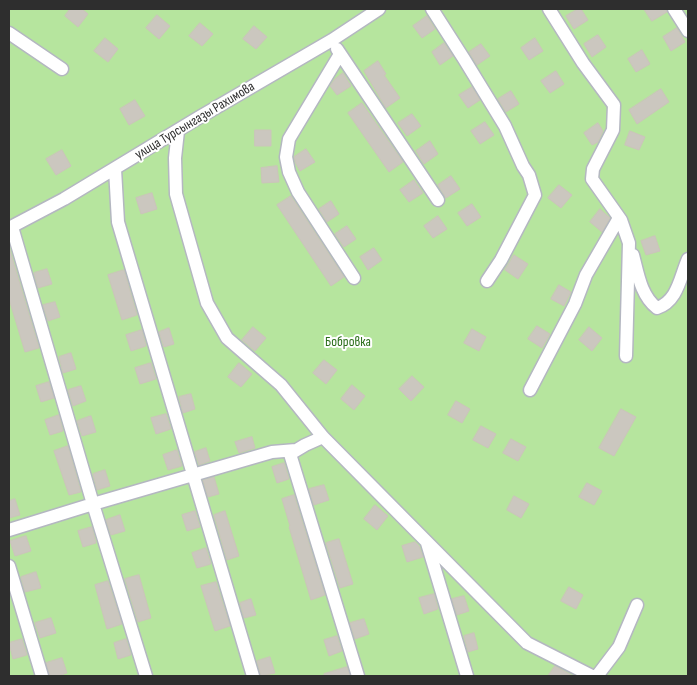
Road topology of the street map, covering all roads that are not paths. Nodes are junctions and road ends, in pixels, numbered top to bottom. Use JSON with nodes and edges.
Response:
{"nodes":[{"id":1,"x":380,"y":9,"type":"edge"},
{"id":2,"x":432,"y":9,"type":"edge"},
{"id":3,"x":549,"y":9,"type":"edge"},
{"id":4,"x":674,"y":9,"type":"edge"},
{"id":5,"x":688,"y":31,"type":"edge"},
{"id":6,"x":9,"y":33,"type":"edge"},
{"id":7,"x":332,"y":40,"type":"junction"},
{"id":8,"x":340,"y":54,"type":"junction"},
{"id":9,"x":62,"y":69,"type":"dead end"},
{"id":10,"x":178,"y":131,"type":"junction"},
{"id":11,"x":115,"y":169,"type":"junction"},
{"id":12,"x":438,"y":200,"type":"dead end"},
{"id":13,"x":619,"y":218,"type":"junction"},
{"id":14,"x":10,"y":227,"type":"edge"},
{"id":15,"x":629,"y":243,"type":"junction"},
{"id":16,"x":688,"y":260,"type":"edge"},
{"id":17,"x":354,"y":278,"type":"dead end"},
{"id":18,"x":487,"y":281,"type":"dead end"},
{"id":19,"x":626,"y":356,"type":"dead end"},
{"id":20,"x":530,"y":390,"type":"dead end"},
{"id":21,"x":323,"y":437,"type":"junction"},
{"id":22,"x":296,"y":450,"type":"junction"},
{"id":23,"x":192,"y":475,"type":"junction"},
{"id":24,"x":93,"y":504,"type":"junction"},
{"id":25,"x":9,"y":530,"type":"edge"},
{"id":26,"x":426,"y":541,"type":"junction"},
{"id":27,"x":9,"y":566,"type":"edge"},
{"id":28,"x":637,"y":605,"type":"dead end"},
{"id":29,"x":42,"y":676,"type":"edge"},
{"id":30,"x":146,"y":676,"type":"edge"},
{"id":31,"x":253,"y":676,"type":"edge"},
{"id":32,"x":358,"y":676,"type":"edge"},
{"id":33,"x":467,"y":676,"type":"edge"},
{"id":34,"x":592,"y":676,"type":"edge"},
{"id":35,"x":597,"y":676,"type":"edge"}],
"edges":[{"from":1,"to":7,"type":"street","name":"улица Турсынгазы Рахимова"},
{"from":2,"to":18,"type":"street"},
{"from":3,"to":13,"type":"street"},
{"from":4,"to":5,"type":"street"},
{"from":6,"to":9,"type":"street"},
{"from":7,"to":8,"type":"street"},
{"from":7,"to":10,"type":"street","name":"улица Турсынгазы Рахимова"},
{"from":8,"to":12,"type":"street"},
{"from":8,"to":17,"type":"street"},
{"from":10,"to":11,"type":"street","name":"улица Турсынгазы Рахимова"},
{"from":10,"to":21,"type":"street"},
{"from":11,"to":14,"type":"street","name":"улица Турсынгазы Рахимова"},
{"from":11,"to":23,"type":"street"},
{"from":13,"to":15,"type":"street"},
{"from":13,"to":20,"type":"street"},
{"from":14,"to":24,"type":"street"},
{"from":15,"to":16,"type":"street"},
{"from":15,"to":19,"type":"street"},
{"from":21,"to":22,"type":"street"},
{"from":21,"to":26,"type":"street"},
{"from":22,"to":23,"type":"street"},
{"from":22,"to":32,"type":"street"},
{"from":23,"to":24,"type":"street"},
{"from":23,"to":31,"type":"street"},
{"from":24,"to":25,"type":"street"},
{"from":24,"to":30,"type":"street"},
{"from":26,"to":33,"type":"street"},
{"from":26,"to":34,"type":"street"},
{"from":27,"to":29,"type":"street"},
{"from":28,"to":35,"type":"street"}]}
